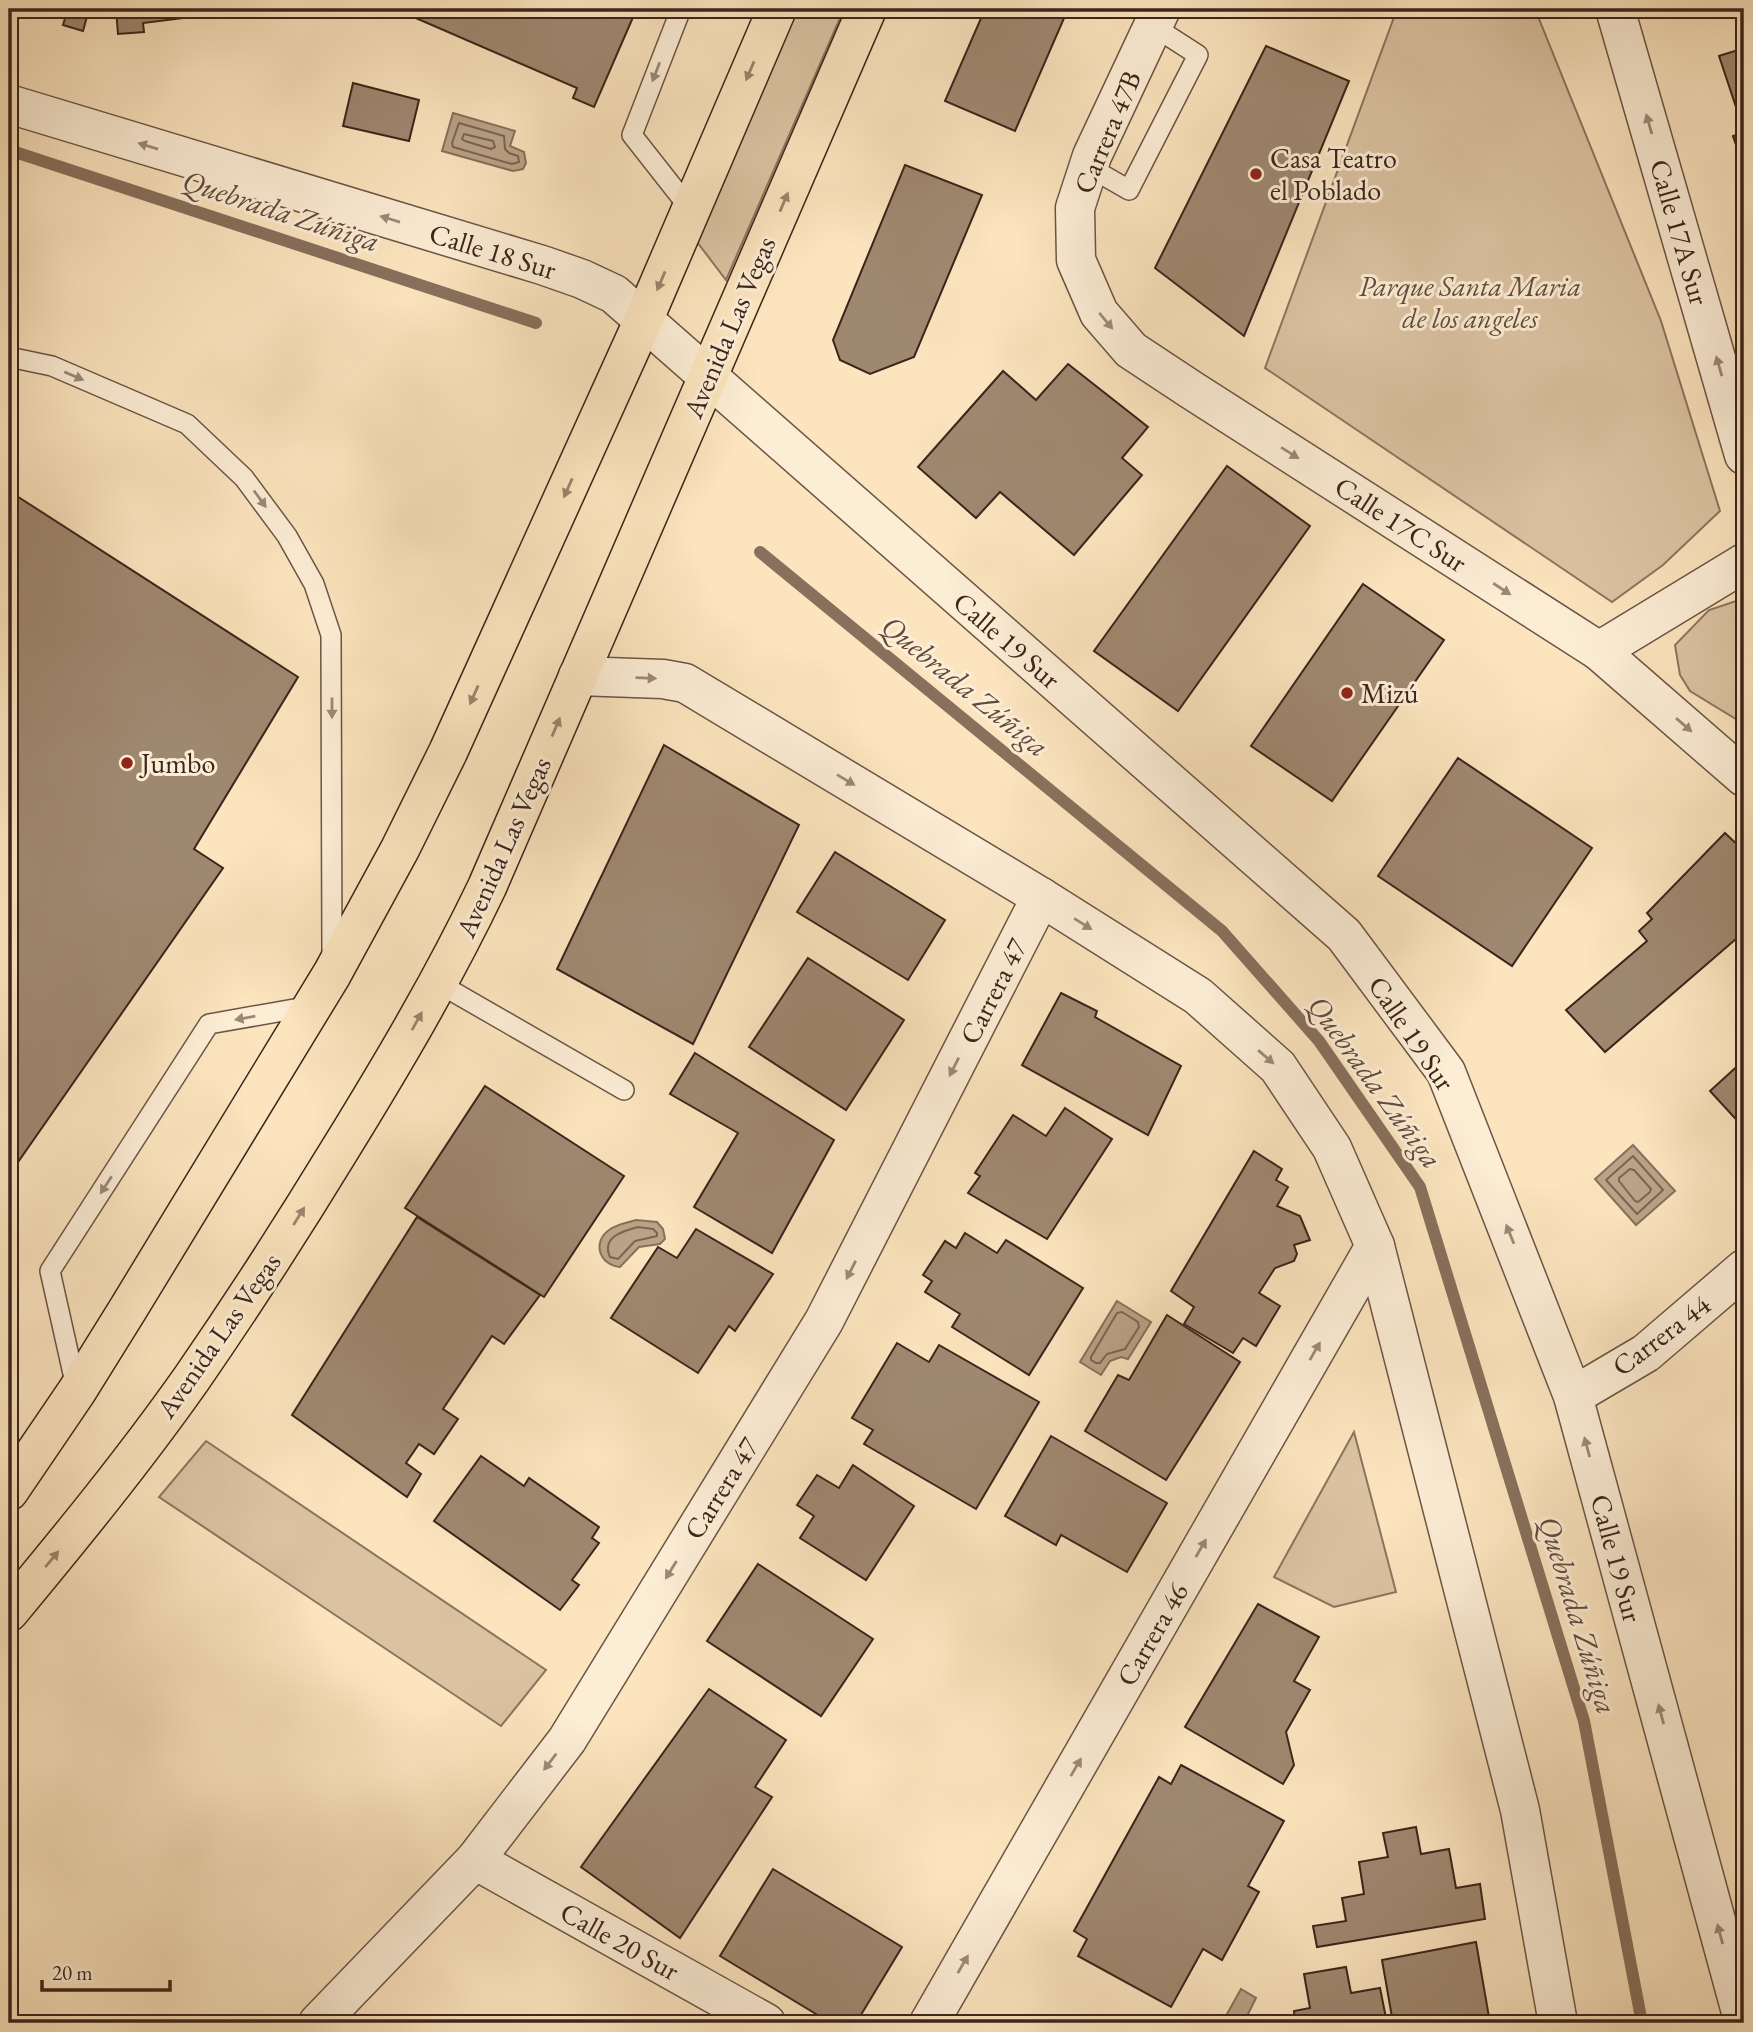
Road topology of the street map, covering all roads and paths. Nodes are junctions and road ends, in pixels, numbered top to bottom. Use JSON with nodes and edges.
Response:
{"nodes":[{"id":1,"x":681,"y":9,"type":"edge"},
{"id":2,"x":777,"y":9,"type":"edge"},
{"id":3,"x":867,"y":9,"type":"edge"},
{"id":4,"x":1615,"y":9,"type":"edge"},
{"id":5,"x":1157,"y":17,"type":"edge"},
{"id":6,"x":9,"y":104,"type":"edge"},
{"id":7,"x":1089,"y":167,"type":"junction"},
{"id":8,"x":691,"y":210,"type":"junction"},
{"id":9,"x":1076,"y":260,"type":"joint"},
{"id":10,"x":644,"y":319,"type":"junction"},
{"id":11,"x":9,"y":357,"type":"edge"},
{"id":12,"x":708,"y":377,"type":"junction"},
{"id":13,"x":1744,"y":455,"type":"edge"},
{"id":14,"x":1744,"y":564,"type":"edge"},
{"id":15,"x":1599,"y":651,"type":"junction"},
{"id":16,"x":578,"y":676,"type":"junction"},
{"id":17,"x":1744,"y":777,"type":"edge"},
{"id":18,"x":1041,"y":897,"type":"junction"},
{"id":19,"x":332,"y":974,"type":"junction"},
{"id":20,"x":438,"y":984,"type":"junction"},
{"id":21,"x":312,"y":1006,"type":"junction"},
{"id":22,"x":624,"y":1090,"type":"dead end"},
{"id":23,"x":1375,"y":1246,"type":"junction"},
{"id":24,"x":1744,"y":1269,"type":"edge"},
{"id":25,"x":77,"y":1391,"type":"junction"},
{"id":26,"x":1573,"y":1396,"type":"junction"},
{"id":27,"x":15,"y":1475,"type":"edge"},
{"id":28,"x":9,"y":1612,"type":"edge"},
{"id":29,"x":475,"y":1860,"type":"junction"},
{"id":30,"x":318,"y":2023,"type":"edge"},
{"id":31,"x":766,"y":2023,"type":"edge"},
{"id":32,"x":929,"y":2023,"type":"edge"},
{"id":33,"x":1558,"y":2023,"type":"edge"},
{"id":34,"x":1744,"y":2023,"type":"edge"}],
"edges":[{"from":1,"to":8,"type":"lane","one_way":true},
{"from":2,"to":8,"type":"main road","one_way":true},
{"from":12,"to":3,"type":"main road","name":"Avenida Las Vegas","one_way":true},
{"from":13,"to":4,"type":"street","name":"Calle 17A Sur","one_way":true},
{"from":5,"to":7,"type":"street","name":"Carrera 47B"},
{"from":5,"to":7,"type":"lane"},
{"from":10,"to":6,"type":"street","name":"Calle 18 Sur","one_way":true},
{"from":7,"to":9,"type":"street","name":"Carrera 47B"},
{"from":8,"to":10,"type":"main road","one_way":true},
{"from":9,"to":15,"type":"street","name":"Calle 17C Sur","one_way":true},
{"from":10,"to":12,"type":"street","name":"Calle 18 Sur"},
{"from":10,"to":19,"type":"main road","one_way":true},
{"from":11,"to":19,"type":"lane","one_way":true},
{"from":12,"to":16,"type":"main road","name":"Avenida Las Vegas"},
{"from":26,"to":12,"type":"street","name":"Calle 19 Sur","one_way":true},
{"from":14,"to":15,"type":"street"},
{"from":15,"to":17,"type":"street","name":"Calle 17C Sur","one_way":true},
{"from":16,"to":18,"type":"street","one_way":true},
{"from":20,"to":16,"type":"main road","name":"Avenida Las Vegas","one_way":true},
{"from":18,"to":23,"type":"street","one_way":true},
{"from":18,"to":29,"type":"street","name":"Carrera 47","one_way":true},
{"from":19,"to":21,"type":"main road"},
{"from":20,"to":22,"type":"lane"},
{"from":28,"to":20,"type":"main road","name":"Avenida Las Vegas","one_way":true},
{"from":21,"to":25,"type":"main road"},
{"from":21,"to":25,"type":"lane","one_way":true},
{"from":32,"to":23,"type":"street","name":"Carrera 46","one_way":true},
{"from":23,"to":33,"type":"street"},
{"from":24,"to":26,"type":"street","name":"Carrera 44"},
{"from":25,"to":27,"type":"main road"},
{"from":34,"to":26,"type":"street","name":"Calle 19 Sur","one_way":true},
{"from":29,"to":30,"type":"street","name":"Carrera 47"},
{"from":29,"to":31,"type":"street","name":"Calle 20 Sur"}]}
